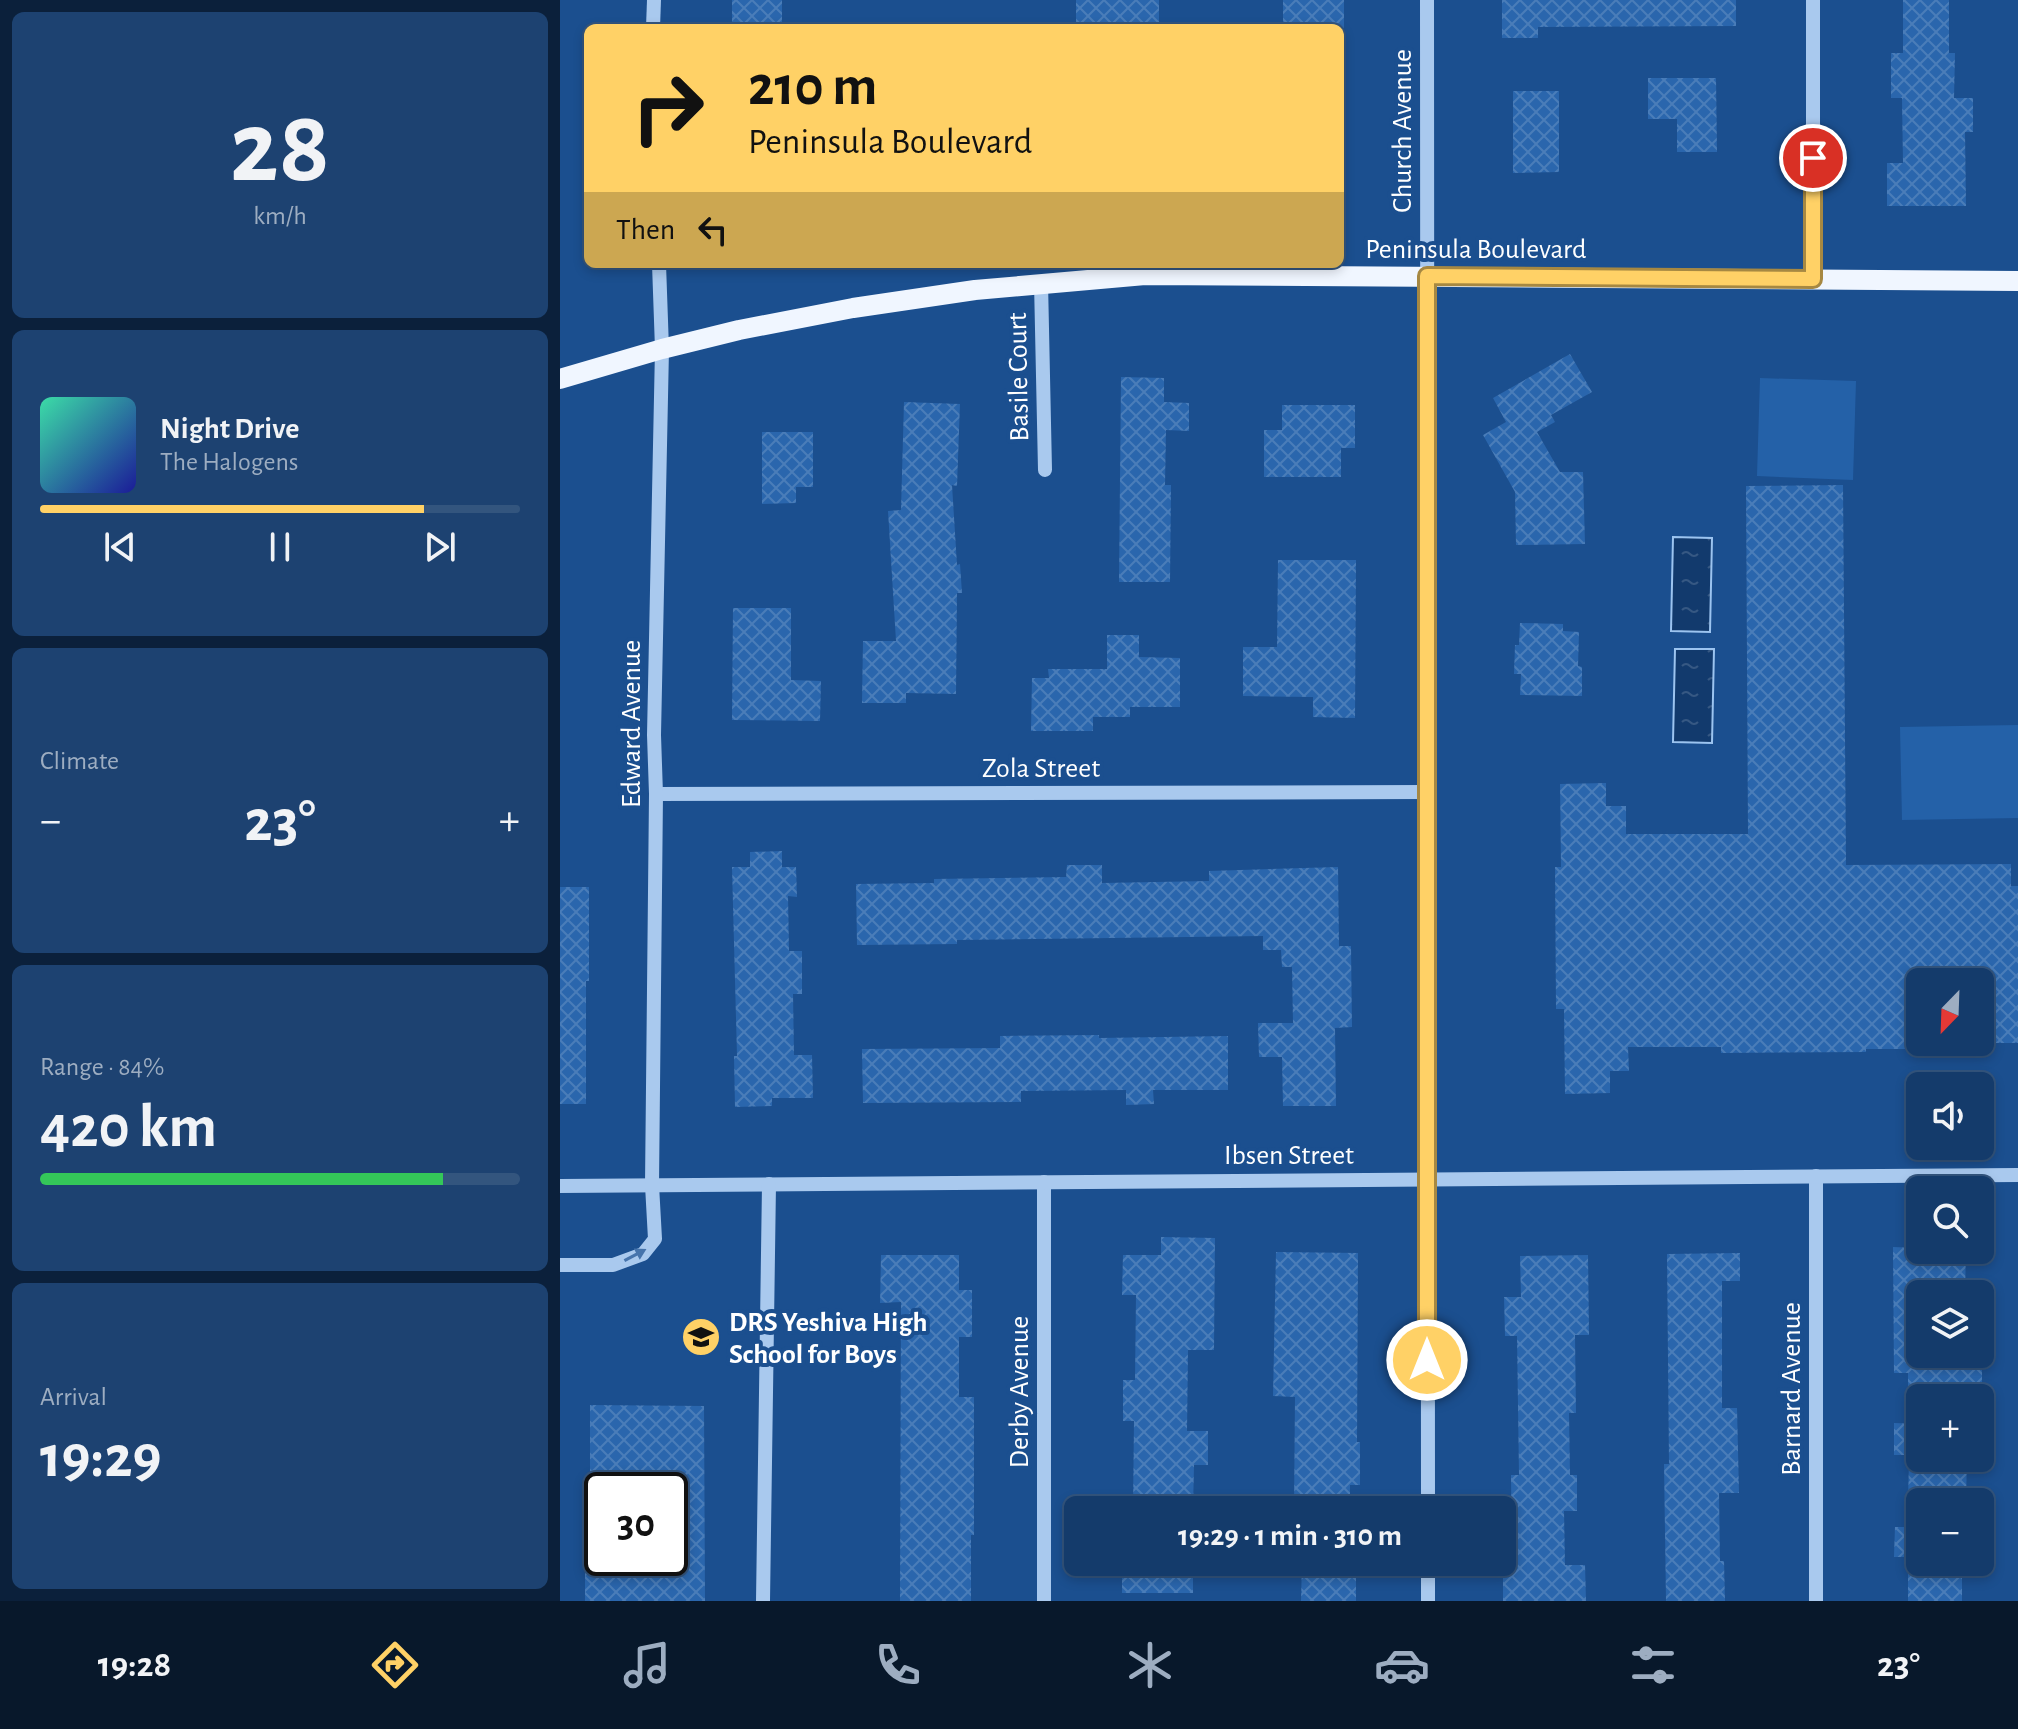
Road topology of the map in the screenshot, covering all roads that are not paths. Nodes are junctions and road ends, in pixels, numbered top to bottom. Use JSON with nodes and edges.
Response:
{"nodes":[{"id":1,"x":654,"y":0,"type":"edge"},
{"id":2,"x":1427,"y":0,"type":"edge"},
{"id":3,"x":1813,"y":0,"type":"edge"},
{"id":4,"x":653,"y":24,"type":"edge"},
{"id":5,"x":659,"y":268,"type":"edge"},
{"id":6,"x":1427,"y":276,"type":"junction"},
{"id":7,"x":1813,"y":279,"type":"junction"},
{"id":8,"x":2018,"y":281,"type":"edge"},
{"id":9,"x":1041,"y":282,"type":"junction"},
{"id":10,"x":662,"y":349,"type":"junction"},
{"id":11,"x":560,"y":379,"type":"edge"},
{"id":12,"x":1045,"y":470,"type":"dead end"},
{"id":13,"x":1427,"y":792,"type":"junction"},
{"id":14,"x":656,"y":794,"type":"junction"},
{"id":15,"x":2018,"y":1175,"type":"edge"},
{"id":16,"x":1816,"y":1176,"type":"junction"},
{"id":17,"x":1426,"y":1180,"type":"junction"},
{"id":18,"x":1044,"y":1182,"type":"junction"},
{"id":19,"x":769,"y":1184,"type":"junction"},
{"id":20,"x":652,"y":1185,"type":"junction"},
{"id":21,"x":560,"y":1186,"type":"edge"},
{"id":22,"x":560,"y":1265,"type":"edge"},
{"id":23,"x":1428,"y":1496,"type":"edge"},
{"id":24,"x":1428,"y":1576,"type":"edge"},
{"id":25,"x":763,"y":1601,"type":"edge"},
{"id":26,"x":1044,"y":1601,"type":"edge"},
{"id":27,"x":1428,"y":1601,"type":"edge"},
{"id":28,"x":1816,"y":1601,"type":"edge"}],
"edges":[{"from":1,"to":4,"type":"street"},
{"from":2,"to":6,"type":"street","name":"Church Avenue"},
{"from":3,"to":7,"type":"street"},
{"from":5,"to":10,"type":"street","name":"Edward Avenue"},
{"from":6,"to":7,"type":"main road","name":"Peninsula Boulevard"},
{"from":6,"to":9,"type":"main road","name":"Peninsula Boulevard"},
{"from":6,"to":13,"type":"street","name":"Church Avenue"},
{"from":7,"to":8,"type":"main road","name":"Peninsula Boulevard"},
{"from":9,"to":10,"type":"main road","name":"Peninsula Boulevard"},
{"from":9,"to":12,"type":"street","name":"Basile Court"},
{"from":10,"to":11,"type":"main road","name":"Peninsula Boulevard"},
{"from":10,"to":14,"type":"street","name":"Edward Avenue"},
{"from":13,"to":14,"type":"street","name":"Zola Street"},
{"from":13,"to":17,"type":"street","name":"Church Avenue"},
{"from":14,"to":20,"type":"street","name":"Edward Avenue"},
{"from":15,"to":16,"type":"street","name":"Ibsen Street"},
{"from":16,"to":17,"type":"street","name":"Ibsen Street"},
{"from":16,"to":28,"type":"street","name":"Barnard Avenue"},
{"from":17,"to":18,"type":"street","name":"Ibsen Street"},
{"from":17,"to":23,"type":"street","name":"Church Avenue"},
{"from":18,"to":19,"type":"street","name":"Ibsen Street"},
{"from":18,"to":26,"type":"street","name":"Derby Avenue"},
{"from":19,"to":20,"type":"street","name":"Ibsen Street"},
{"from":19,"to":25,"type":"street"},
{"from":20,"to":21,"type":"street","name":"Ibsen Street"},
{"from":22,"to":20,"type":"street","name":"Edward Avenue","one_way":true},
{"from":24,"to":27,"type":"street"}]}
